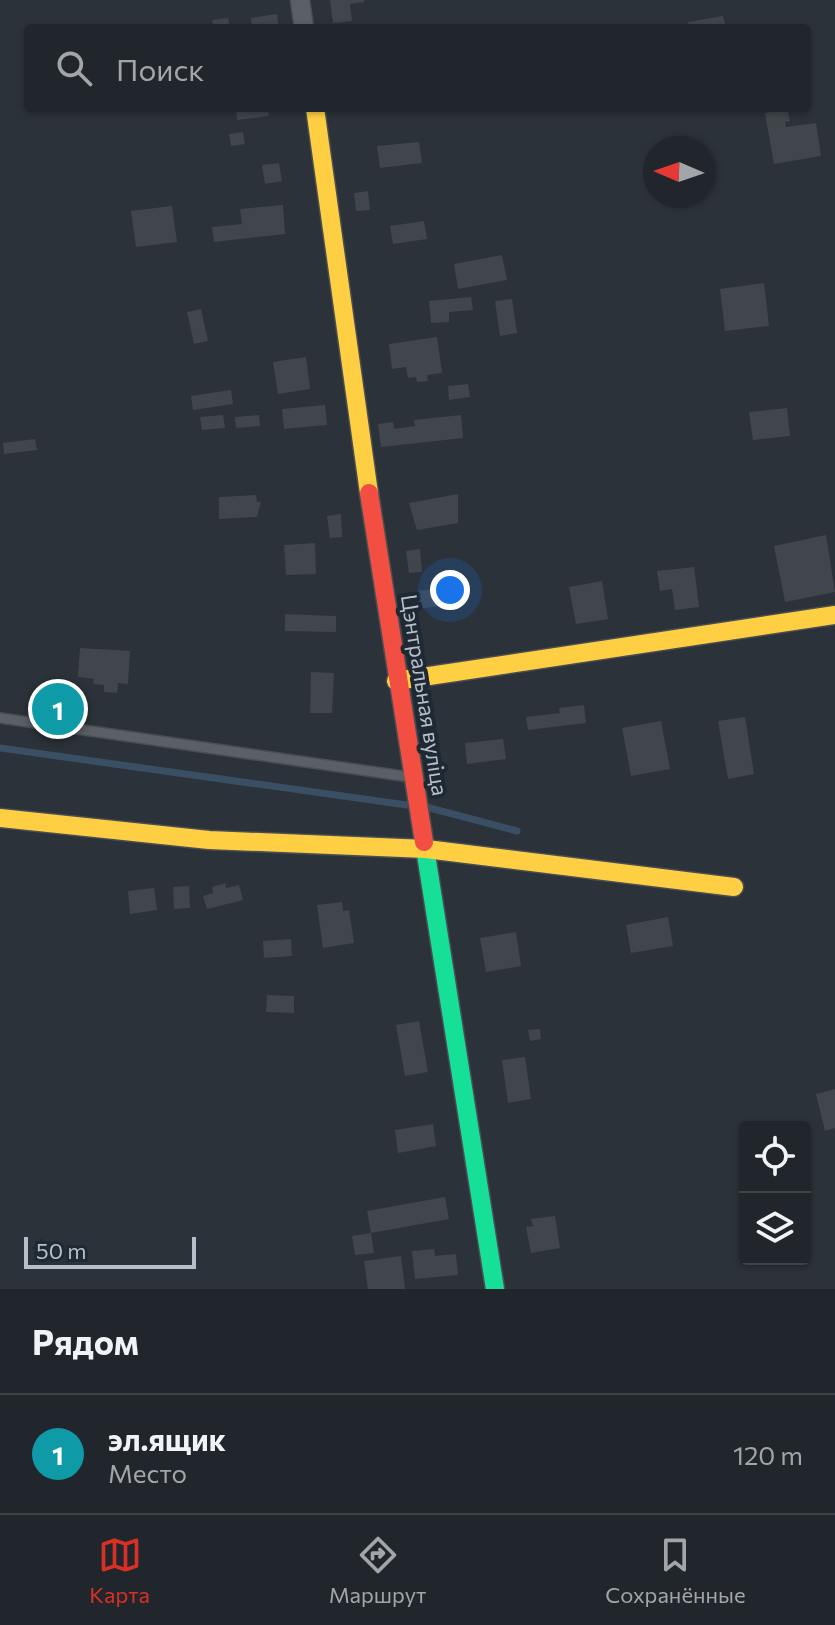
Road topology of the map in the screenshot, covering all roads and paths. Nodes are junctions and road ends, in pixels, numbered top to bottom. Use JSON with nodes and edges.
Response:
{"nodes":[{"id":1,"x":300,"y":0,"type":"edge"},
{"id":2,"x":303,"y":24,"type":"edge"},
{"id":3,"x":316,"y":112,"type":"edge"},
{"id":4,"x":835,"y":615,"type":"edge"},
{"id":5,"x":396,"y":681,"type":"junction"},
{"id":6,"x":0,"y":718,"type":"edge"},
{"id":7,"x":414,"y":778,"type":"junction"},
{"id":8,"x":0,"y":818,"type":"edge"},
{"id":9,"x":426,"y":849,"type":"junction"},
{"id":10,"x":734,"y":887,"type":"dead end"},
{"id":11,"x":495,"y":1289,"type":"edge"}],
"edges":[{"from":1,"to":2,"type":"street"},
{"from":3,"to":5,"type":"street","name":"Цэнтральная вуліца"},
{"from":4,"to":5,"type":"street"},
{"from":5,"to":7,"type":"street","name":"Цэнтральная вуліца"},
{"from":6,"to":7,"type":"lane"},
{"from":7,"to":9,"type":"street","name":"Цэнтральная вуліца"},
{"from":8,"to":9,"type":"street"},
{"from":9,"to":10,"type":"street"},
{"from":9,"to":11,"type":"street","name":"Цэнтральная вуліца"}]}
